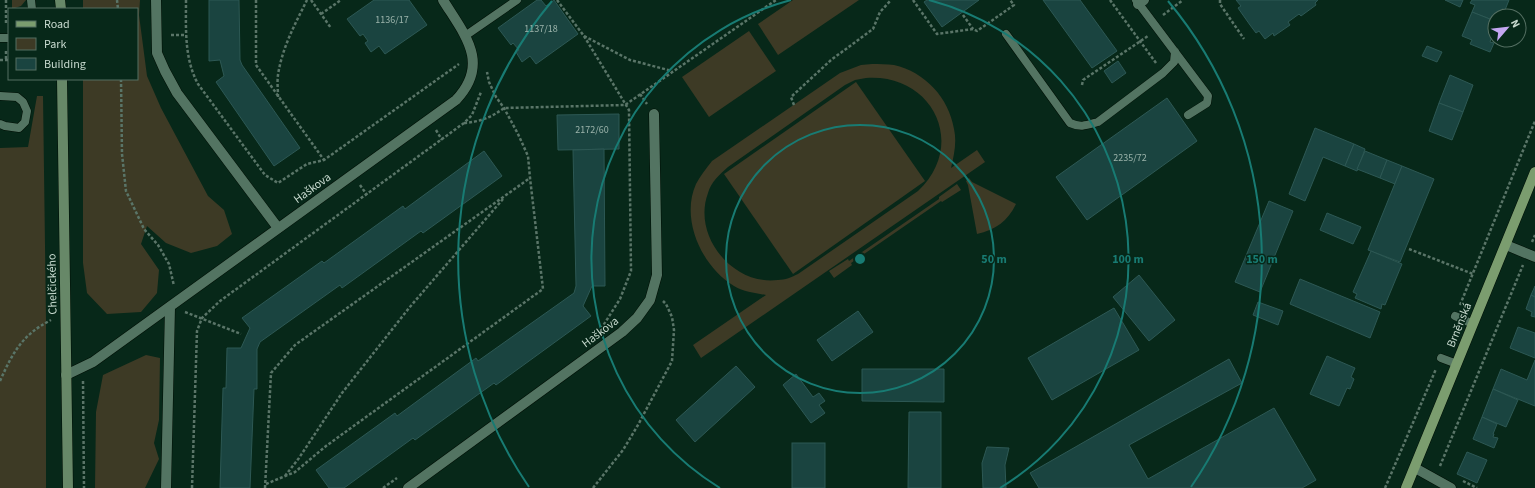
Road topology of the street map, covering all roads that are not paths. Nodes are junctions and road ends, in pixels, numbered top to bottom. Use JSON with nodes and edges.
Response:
{"nodes":[{"id":1,"x":156,"y":0,"type":"edge"},
{"id":2,"x":442,"y":0,"type":"edge"},
{"id":3,"x":517,"y":0,"type":"edge"},
{"id":4,"x":1139,"y":1,"type":"edge"},
{"id":5,"x":1006,"y":34,"type":"dead end"},
{"id":6,"x":465,"y":36,"type":"junction"},
{"id":7,"x":1175,"y":52,"type":"junction"},
{"id":8,"x":62,"y":80,"type":"edge"},
{"id":9,"x":0,"y":96,"type":"edge"},
{"id":10,"x":654,"y":114,"type":"dead end"},
{"id":11,"x":1188,"y":115,"type":"dead end"},
{"id":12,"x":0,"y":124,"type":"edge"},
{"id":13,"x":1535,"y":172,"type":"edge"},
{"id":14,"x":278,"y":228,"type":"junction"},
{"id":15,"x":1506,"y":245,"type":"junction"},
{"id":16,"x":1531,"y":256,"type":"edge"},
{"id":17,"x":170,"y":307,"type":"junction"},
{"id":18,"x":1455,"y":316,"type":"road end"},
{"id":19,"x":1473,"y":324,"type":"junction"},
{"id":20,"x":1441,"y":358,"type":"road end"},
{"id":21,"x":1457,"y":364,"type":"junction"},
{"id":22,"x":66,"y":375,"type":"junction"},
{"id":23,"x":1415,"y":468,"type":"junction"},
{"id":24,"x":68,"y":488,"type":"edge"},
{"id":25,"x":166,"y":488,"type":"edge"},
{"id":26,"x":408,"y":488,"type":"edge"},
{"id":27,"x":1406,"y":488,"type":"edge"},
{"id":28,"x":1451,"y":488,"type":"edge"}],
"edges":[{"from":1,"to":14,"type":"street"},
{"from":2,"to":6,"type":"street","name":"Haškova"},
{"from":3,"to":6,"type":"lane"},
{"from":4,"to":7,"type":"lane"},
{"from":5,"to":7,"type":"lane"},
{"from":6,"to":14,"type":"street","name":"Haškova"},
{"from":7,"to":11,"type":"lane"},
{"from":8,"to":22,"type":"street","name":"Chelčického"},
{"from":9,"to":12,"type":"lane"},
{"from":10,"to":26,"type":"street","name":"Haškova"},
{"from":13,"to":15,"type":"main road","name":"Brněnská"},
{"from":14,"to":17,"type":"street","name":"Haškova"},
{"from":15,"to":16,"type":"street"},
{"from":15,"to":19,"type":"main road","name":"Brněnská"},
{"from":17,"to":22,"type":"street","name":"Haškova"},
{"from":17,"to":25,"type":"street"},
{"from":18,"to":19,"type":"lane"},
{"from":19,"to":21,"type":"main road","name":"Brněnská"},
{"from":20,"to":21,"type":"lane"},
{"from":21,"to":23,"type":"main road","name":"Brněnská"},
{"from":22,"to":24,"type":"street","name":"Chelčického"},
{"from":23,"to":27,"type":"main road","name":"Brněnská"},
{"from":23,"to":28,"type":"street"}]}
